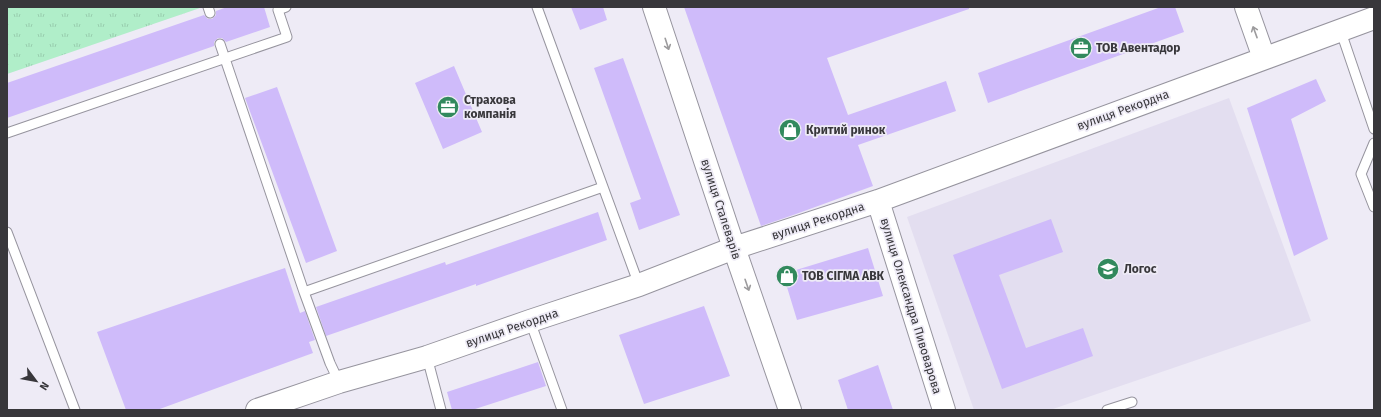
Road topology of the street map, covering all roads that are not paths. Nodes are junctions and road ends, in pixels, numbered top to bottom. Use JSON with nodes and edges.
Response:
{"nodes":[{"id":1,"x":286,"y":7,"type":"edge"},
{"id":2,"x":537,"y":7,"type":"edge"},
{"id":3,"x":654,"y":7,"type":"edge"},
{"id":4,"x":1246,"y":7,"type":"edge"},
{"id":5,"x":1374,"y":18,"type":"edge"},
{"id":6,"x":1340,"y":29,"type":"junction"},
{"id":7,"x":220,"y":44,"type":"dead end"},
{"id":8,"x":225,"y":58,"type":"junction"},
{"id":9,"x":1264,"y":58,"type":"junction"},
{"id":10,"x":1374,"y":129,"type":"edge"},
{"id":11,"x":7,"y":133,"type":"edge"},
{"id":12,"x":1374,"y":143,"type":"edge"},
{"id":13,"x":604,"y":187,"type":"junction"},
{"id":14,"x":878,"y":201,"type":"junction"},
{"id":15,"x":1374,"y":207,"type":"edge"},
{"id":16,"x":7,"y":232,"type":"edge"},
{"id":17,"x":734,"y":248,"type":"junction"},
{"id":18,"x":639,"y":286,"type":"junction"},
{"id":19,"x":304,"y":292,"type":"junction"},
{"id":20,"x":530,"y":321,"type":"junction"},
{"id":21,"x":427,"y":357,"type":"junction"},
{"id":22,"x":339,"y":382,"type":"junction"},
{"id":23,"x":1132,"y":402,"type":"dead end"},
{"id":24,"x":290,"y":404,"type":"edge"},
{"id":25,"x":75,"y":410,"type":"edge"},
{"id":26,"x":258,"y":410,"type":"edge"},
{"id":27,"x":442,"y":410,"type":"edge"},
{"id":28,"x":562,"y":410,"type":"edge"},
{"id":29,"x":790,"y":410,"type":"edge"},
{"id":30,"x":944,"y":410,"type":"edge"},
{"id":31,"x":1107,"y":410,"type":"edge"}],
"edges":[{"from":1,"to":8,"type":"lane"},
{"from":2,"to":13,"type":"lane"},
{"from":3,"to":17,"type":"street","name":"вулиця Сталеварів","one_way":true},
{"from":9,"to":4,"type":"street","one_way":true},
{"from":5,"to":6,"type":"street","name":"вулиця Рекордна"},
{"from":6,"to":9,"type":"street","name":"вулиця Рекордна"},
{"from":6,"to":10,"type":"lane"},
{"from":7,"to":8,"type":"lane"},
{"from":8,"to":11,"type":"lane"},
{"from":8,"to":19,"type":"lane"},
{"from":9,"to":14,"type":"street","name":"вулиця Рекордна"},
{"from":12,"to":15,"type":"lane"},
{"from":13,"to":18,"type":"lane"},
{"from":13,"to":19,"type":"lane"},
{"from":14,"to":17,"type":"street","name":"вулиця Рекордна"},
{"from":14,"to":30,"type":"street","name":"вулиця Олександра Пивоварова"},
{"from":16,"to":25,"type":"lane"},
{"from":17,"to":18,"type":"street","name":"вулиця Рекордна"},
{"from":17,"to":29,"type":"street","name":"вулиця Сталеварів","one_way":true},
{"from":18,"to":20,"type":"street","name":"вулиця Рекордна"},
{"from":19,"to":22,"type":"lane"},
{"from":20,"to":21,"type":"street","name":"вулиця Рекордна"},
{"from":20,"to":28,"type":"lane"},
{"from":21,"to":22,"type":"street","name":"вулиця Рекордна"},
{"from":21,"to":27,"type":"lane"},
{"from":22,"to":24,"type":"street","name":"вулиця Рекордна"},
{"from":23,"to":31,"type":"lane"},
{"from":24,"to":26,"type":"street","name":"вулиця Рекордна"}]}
